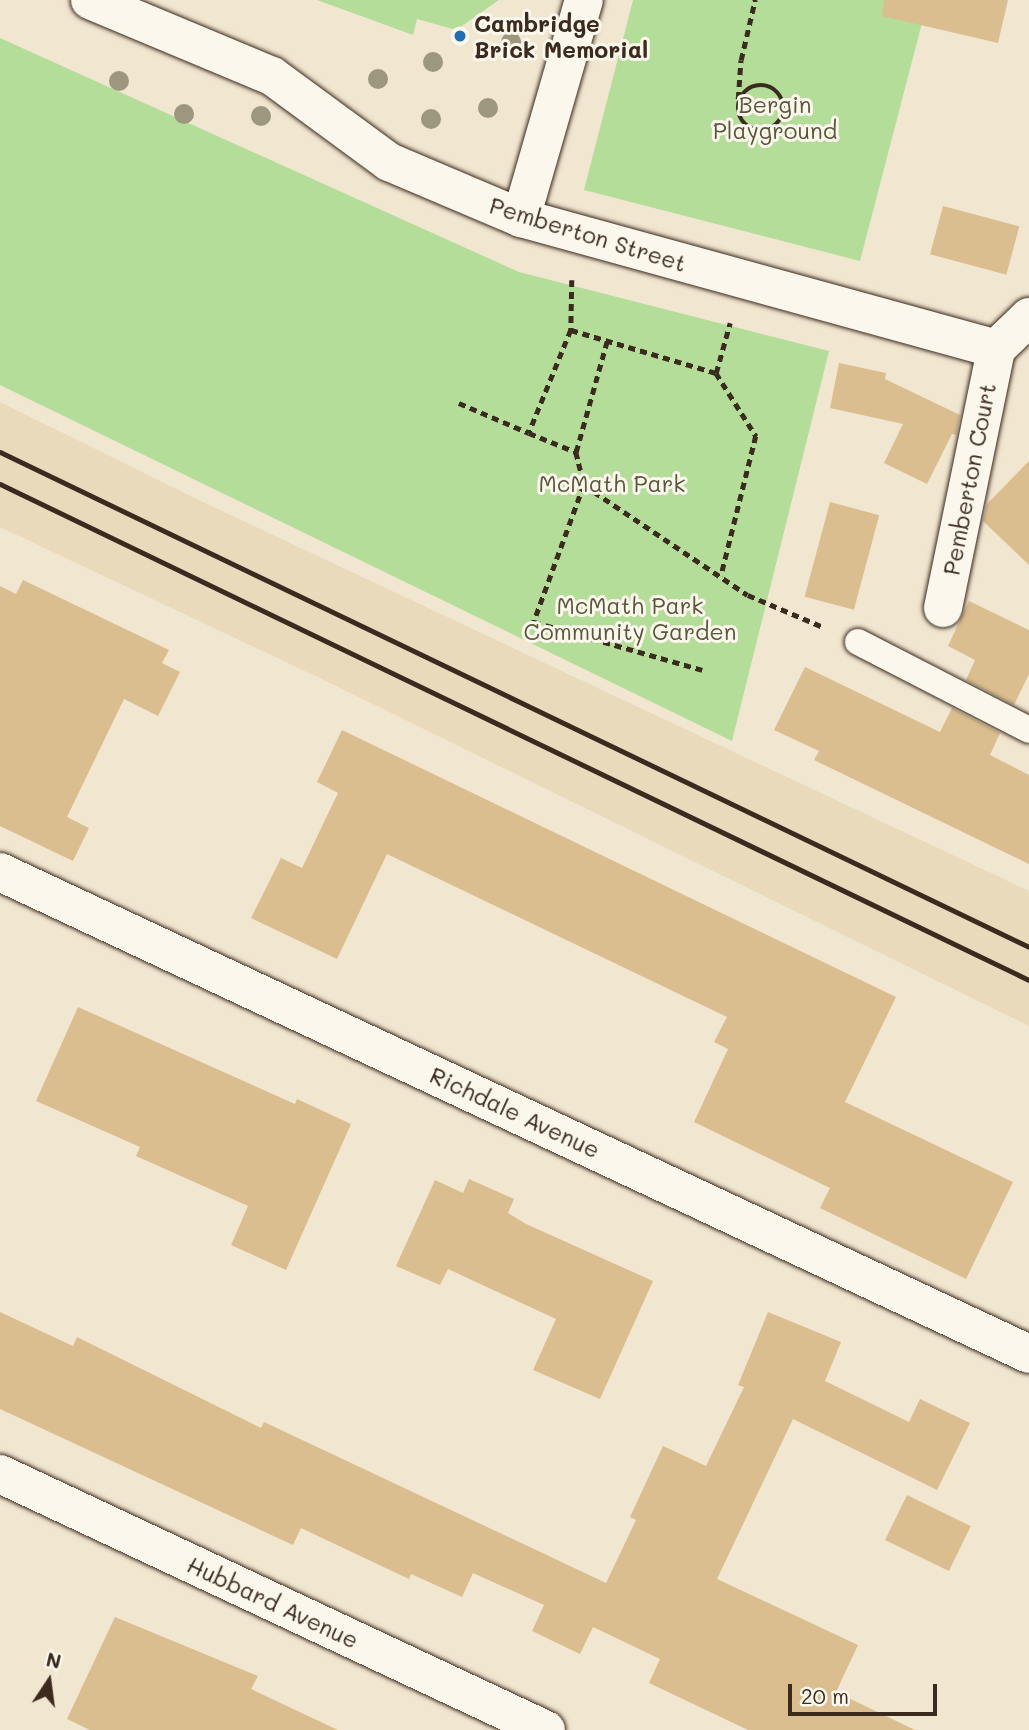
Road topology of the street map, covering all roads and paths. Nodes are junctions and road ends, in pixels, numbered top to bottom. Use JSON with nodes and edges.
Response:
{"nodes":[{"id":1,"x":90,"y":0,"type":"edge"},
{"id":2,"x":584,"y":0,"type":"edge"},
{"id":3,"x":755,"y":0,"type":"edge"},
{"id":4,"x":738,"y":102,"type":"junction"},
{"id":5,"x":521,"y":218,"type":"junction"},
{"id":6,"x":572,"y":280,"type":"dead end"},
{"id":7,"x":1029,"y":317,"type":"edge"},
{"id":8,"x":731,"y":322,"type":"dead end"},
{"id":9,"x":571,"y":330,"type":"junction"},
{"id":10,"x":607,"y":341,"type":"junction"},
{"id":11,"x":996,"y":349,"type":"junction"},
{"id":12,"x":716,"y":373,"type":"junction"},
{"id":13,"x":459,"y":403,"type":"dead end"},
{"id":14,"x":529,"y":433,"type":"junction"},
{"id":15,"x":576,"y":452,"type":"junction"},
{"id":16,"x":584,"y":485,"type":"junction"},
{"id":17,"x":721,"y":576,"type":"junction"},
{"id":18,"x":943,"y":608,"type":"dead end"},
{"id":19,"x":858,"y":642,"type":"joint"},
{"id":20,"x":702,"y":670,"type":"dead end"},
{"id":21,"x":1029,"y":730,"type":"edge"},
{"id":22,"x":0,"y":872,"type":"edge"},
{"id":23,"x":1029,"y":1354,"type":"edge"},
{"id":24,"x":0,"y":1474,"type":"edge"},
{"id":25,"x":546,"y":1730,"type":"edge"}],
"edges":[{"from":1,"to":5,"type":"street","name":"Pemberton Street"},
{"from":2,"to":5,"type":"street"},
{"from":3,"to":4,"type":"path"},
{"from":4,"to":4,"type":"path"},
{"from":5,"to":11,"type":"street","name":"Pemberton Street"},
{"from":6,"to":9,"type":"path"},
{"from":7,"to":11,"type":"street"},
{"from":8,"to":12,"type":"path"},
{"from":9,"to":10,"type":"path"},
{"from":9,"to":14,"type":"path"},
{"from":10,"to":12,"type":"path"},
{"from":10,"to":15,"type":"path"},
{"from":11,"to":18,"type":"street","name":"Pemberton Court"},
{"from":12,"to":17,"type":"path"},
{"from":13,"to":14,"type":"path"},
{"from":14,"to":15,"type":"path"},
{"from":15,"to":16,"type":"path"},
{"from":16,"to":17,"type":"path"},
{"from":16,"to":20,"type":"path"},
{"from":17,"to":19,"type":"path"},
{"from":19,"to":21,"type":"lane"},
{"from":22,"to":23,"type":"street","name":"Richdale Avenue"},
{"from":24,"to":25,"type":"street","name":"Hubbard Avenue"}]}
